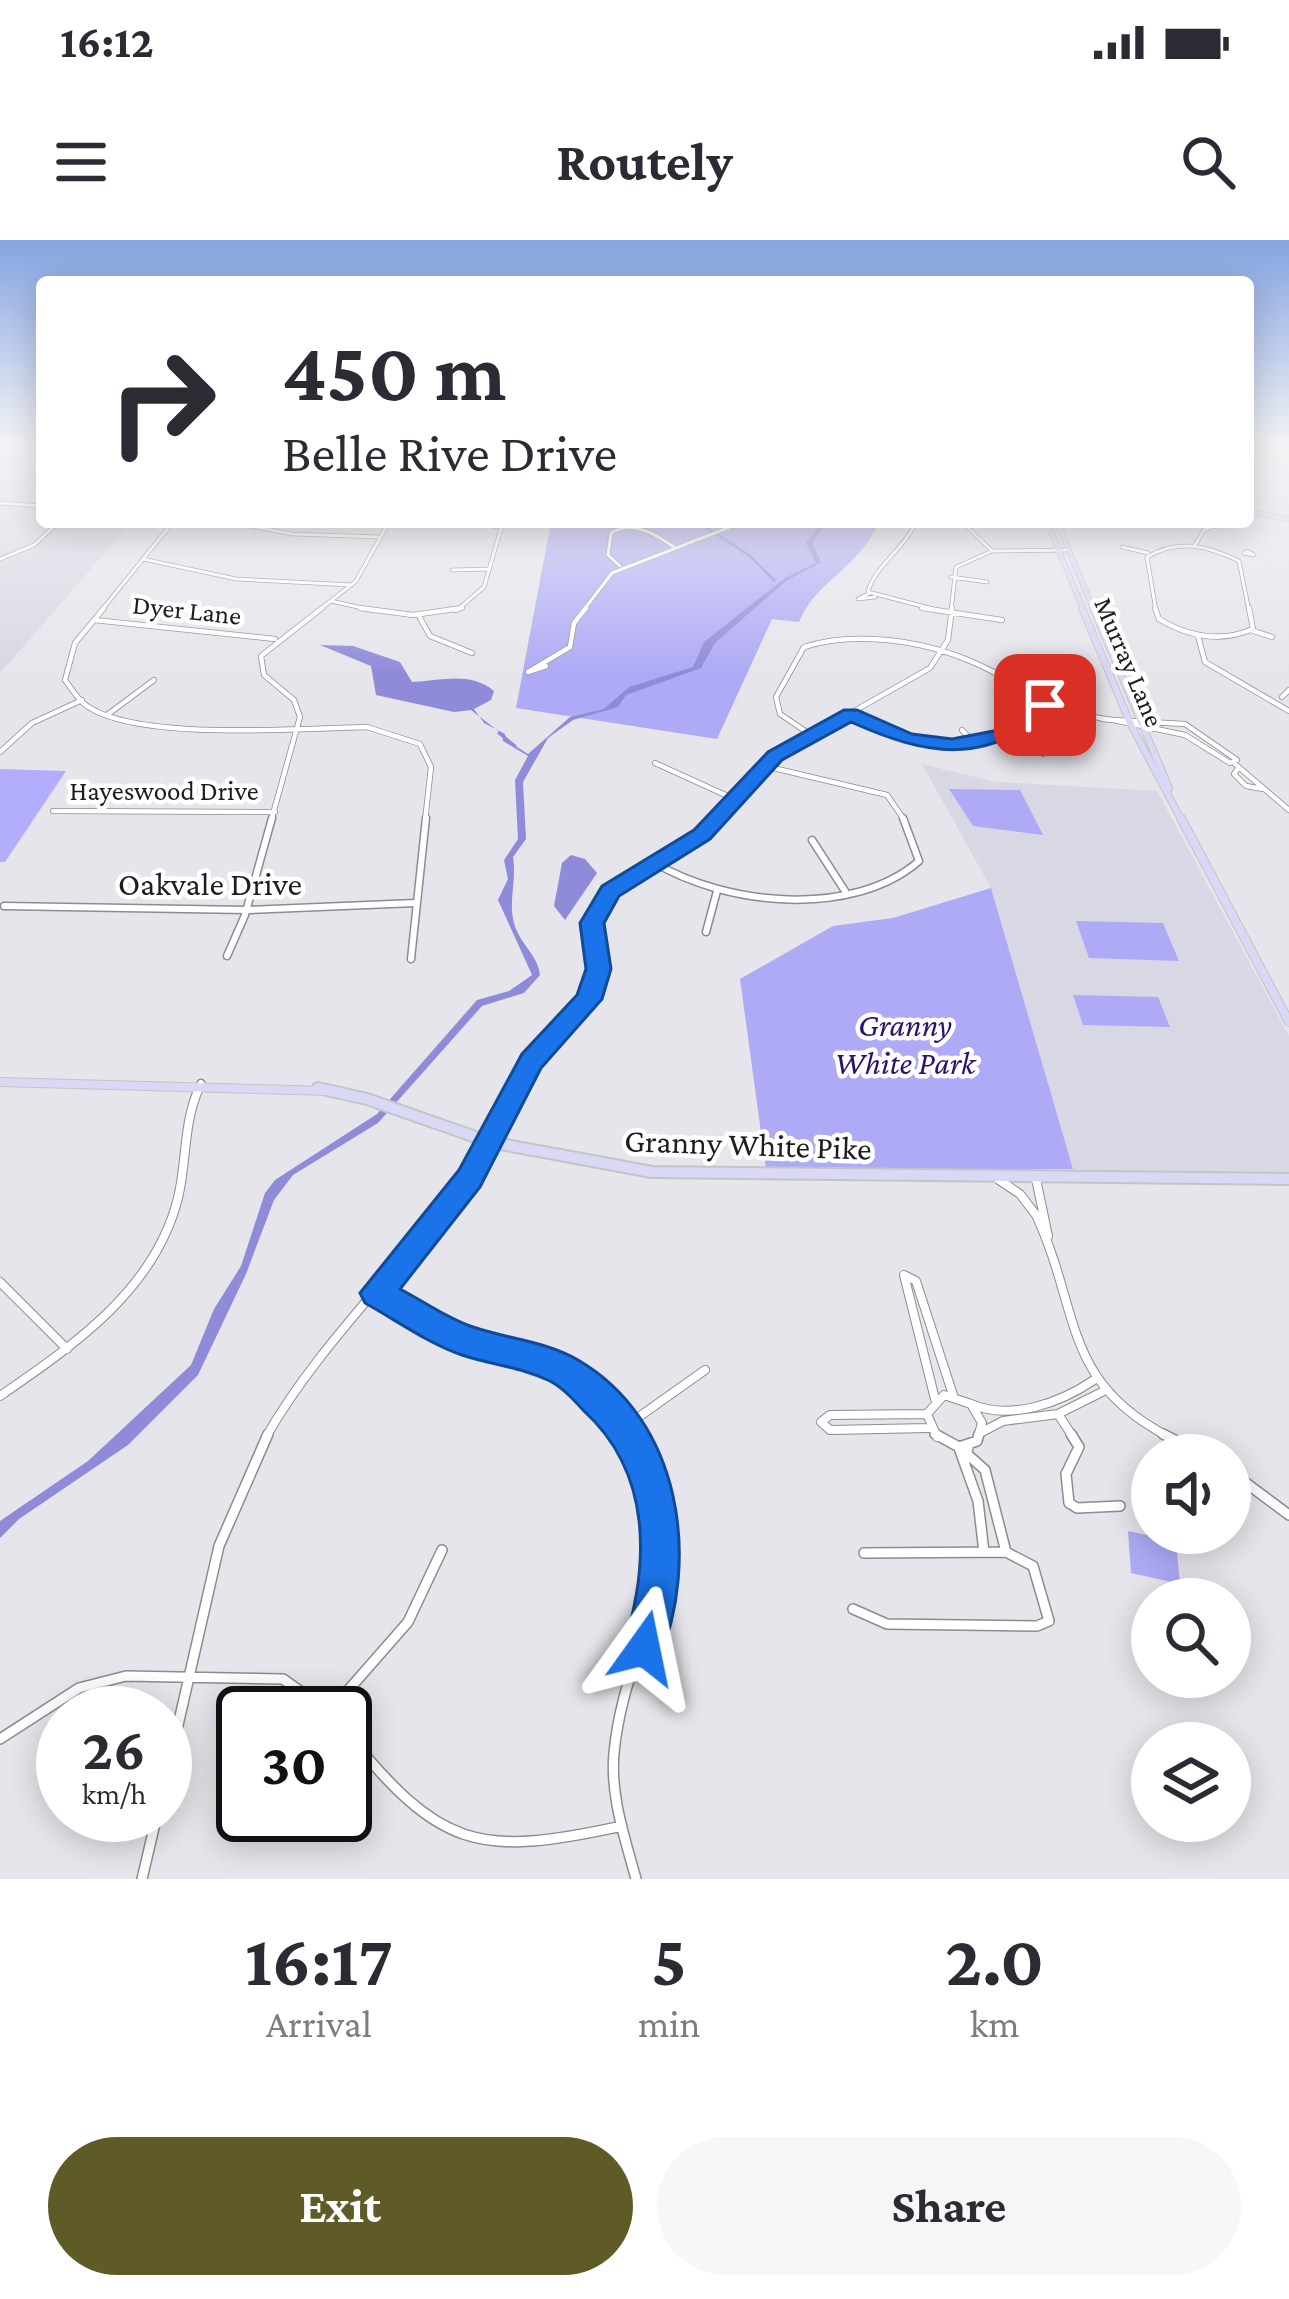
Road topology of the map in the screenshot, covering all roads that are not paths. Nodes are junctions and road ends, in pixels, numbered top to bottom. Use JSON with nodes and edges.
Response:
{"nodes":[{"id":1,"x":52,"y":528,"type":"edge"},
{"id":2,"x":168,"y":528,"type":"edge"},
{"id":3,"x":260,"y":528,"type":"edge"},
{"id":4,"x":386,"y":528,"type":"edge"},
{"id":5,"x":501,"y":528,"type":"edge"},
{"id":6,"x":615,"y":528,"type":"edge"},
{"id":7,"x":635,"y":528,"type":"edge"},
{"id":8,"x":730,"y":528,"type":"edge"},
{"id":9,"x":913,"y":528,"type":"edge"},
{"id":10,"x":968,"y":528,"type":"edge"},
{"id":11,"x":1049,"y":528,"type":"edge"},
{"id":12,"x":1059,"y":528,"type":"edge"},
{"id":13,"x":1207,"y":528,"type":"edge"},
{"id":14,"x":382,"y":537,"type":"junction"},
{"id":15,"x":1195,"y":545,"type":"junction"},
{"id":16,"x":674,"y":547,"type":"junction"},
{"id":17,"x":1122,"y":547,"type":"dead end"},
{"id":18,"x":1058,"y":550,"type":"junction"},
{"id":19,"x":1068,"y":550,"type":"junction"},
{"id":20,"x":992,"y":551,"type":"junction"},
{"id":21,"x":1148,"y":554,"type":"junction"},
{"id":22,"x":1245,"y":554,"type":"dead end"},
{"id":23,"x":1233,"y":556,"type":"junction"},
{"id":24,"x":0,"y":559,"type":"edge"},
{"id":25,"x":143,"y":559,"type":"junction"},
{"id":26,"x":622,"y":567,"type":"junction"},
{"id":27,"x":490,"y":568,"type":"junction"},
{"id":28,"x":452,"y":570,"type":"dead end"},
{"id":29,"x":951,"y":577,"type":"junction"},
{"id":30,"x":987,"y":582,"type":"dead end"},
{"id":31,"x":352,"y":585,"type":"junction"},
{"id":32,"x":331,"y":601,"type":"junction"},
{"id":33,"x":949,"y":610,"type":"junction"},
{"id":34,"x":419,"y":616,"type":"junction"},
{"id":35,"x":94,"y":620,"type":"junction"},
{"id":36,"x":1002,"y":620,"type":"dead end"},
{"id":37,"x":1251,"y":630,"type":"junction"},
{"id":38,"x":1198,"y":636,"type":"junction"},
{"id":39,"x":1272,"y":637,"type":"dead end"},
{"id":40,"x":277,"y":639,"type":"junction"},
{"id":41,"x":472,"y":653,"type":"dead end"},
{"id":42,"x":940,"y":654,"type":"junction"},
{"id":43,"x":546,"y":666,"type":"dead end"},
{"id":44,"x":1026,"y":673,"type":"dead end"},
{"id":45,"x":154,"y":680,"type":"dead end"},
{"id":46,"x":1006,"y":683,"type":"junction"},
{"id":47,"x":1289,"y":689,"type":"edge"},
{"id":48,"x":1286,"y":698,"type":"edge"},
{"id":49,"x":82,"y":700,"type":"junction"},
{"id":50,"x":1272,"y":700,"type":"junction"},
{"id":51,"x":1045,"y":705,"type":"junction"},
{"id":52,"x":1289,"y":711,"type":"edge"},
{"id":53,"x":107,"y":715,"type":"junction"},
{"id":54,"x":850,"y":715,"type":"junction"},
{"id":55,"x":1130,"y":721,"type":"junction"},
{"id":56,"x":1143,"y":721,"type":"junction"},
{"id":57,"x":297,"y":729,"type":"junction"},
{"id":58,"x":962,"y":730,"type":"dead end"},
{"id":59,"x":811,"y":734,"type":"junction"},
{"id":60,"x":1011,"y":734,"type":"junction"},
{"id":61,"x":974,"y":743,"type":"junction"},
{"id":62,"x":0,"y":752,"type":"edge"},
{"id":63,"x":1043,"y":754,"type":"dead end"},
{"id":64,"x":655,"y":764,"type":"dead end"},
{"id":65,"x":765,"y":766,"type":"junction"},
{"id":66,"x":733,"y":798,"type":"junction"},
{"id":67,"x":1288,"y":807,"type":"edge"},
{"id":68,"x":53,"y":812,"type":"dead end"},
{"id":69,"x":275,"y":812,"type":"junction"},
{"id":70,"x":1178,"y":814,"type":"junction"},
{"id":71,"x":812,"y":840,"type":"dead end"},
{"id":72,"x":656,"y":863,"type":"junction"},
{"id":73,"x":717,"y":891,"type":"junction"},
{"id":74,"x":845,"y":891,"type":"junction"},
{"id":75,"x":416,"y":903,"type":"junction"},
{"id":76,"x":4,"y":906,"type":"dead end"},
{"id":77,"x":247,"y":910,"type":"junction"},
{"id":78,"x":706,"y":932,"type":"dead end"},
{"id":79,"x":227,"y":956,"type":"dead end"},
{"id":80,"x":411,"y":959,"type":"dead end"},
{"id":81,"x":1289,"y":1022,"type":"edge"},
{"id":82,"x":0,"y":1082,"type":"edge"},
{"id":83,"x":201,"y":1083,"type":"junction"},
{"id":84,"x":485,"y":1140,"type":"junction"},
{"id":85,"x":991,"y":1177,"type":"junction"},
{"id":86,"x":1030,"y":1177,"type":"junction"},
{"id":87,"x":1289,"y":1179,"type":"edge"},
{"id":88,"x":1031,"y":1208,"type":"junction"},
{"id":89,"x":1047,"y":1240,"type":"junction"},
{"id":90,"x":0,"y":1282,"type":"edge"},
{"id":91,"x":377,"y":1293,"type":"junction"},
{"id":92,"x":67,"y":1349,"type":"junction"},
{"id":93,"x":705,"y":1370,"type":"dead end"},
{"id":94,"x":1094,"y":1380,"type":"junction"},
{"id":95,"x":1103,"y":1391,"type":"junction"},
{"id":96,"x":953,"y":1395,"type":"junction"},
{"id":97,"x":0,"y":1396,"type":"edge"},
{"id":98,"x":935,"y":1399,"type":"junction"},
{"id":99,"x":970,"y":1402,"type":"junction"},
{"id":100,"x":927,"y":1414,"type":"junction"},
{"id":101,"x":1058,"y":1414,"type":"junction"},
{"id":102,"x":626,"y":1426,"type":"junction"},
{"id":103,"x":929,"y":1428,"type":"junction"},
{"id":104,"x":982,"y":1432,"type":"junction"},
{"id":105,"x":1171,"y":1434,"type":"edge"},
{"id":106,"x":964,"y":1448,"type":"junction"},
{"id":107,"x":1251,"y":1486,"type":"edge"},
{"id":108,"x":1120,"y":1506,"type":"dead end"},
{"id":109,"x":1289,"y":1514,"type":"edge"},
{"id":110,"x":442,"y":1550,"type":"dead end"},
{"id":111,"x":984,"y":1552,"type":"junction"},
{"id":112,"x":1006,"y":1552,"type":"junction"},
{"id":113,"x":864,"y":1553,"type":"dead end"},
{"id":114,"x":853,"y":1609,"type":"dead end"},
{"id":115,"x":190,"y":1676,"type":"junction"},
{"id":116,"x":188,"y":1686,"type":"edge"},
{"id":117,"x":293,"y":1686,"type":"edge"},
{"id":118,"x":353,"y":1686,"type":"edge"},
{"id":119,"x":0,"y":1739,"type":"edge"},
{"id":120,"x":372,"y":1762,"type":"edge"},
{"id":121,"x":622,"y":1826,"type":"junction"},
{"id":122,"x":151,"y":1842,"type":"edge"},
{"id":123,"x":142,"y":1879,"type":"edge"},
{"id":124,"x":636,"y":1879,"type":"edge"}],
"edges":[{"from":1,"to":24,"type":"street"},
{"from":2,"to":25,"type":"street"},
{"from":3,"to":14,"type":"street"},
{"from":4,"to":14,"type":"street"},
{"from":5,"to":27,"type":"street"},
{"from":6,"to":26,"type":"street"},
{"from":7,"to":16,"type":"street"},
{"from":8,"to":16,"type":"street"},
{"from":9,"to":33,"type":"street"},
{"from":10,"to":20,"type":"street"},
{"from":11,"to":18,"type":"main road","name":"Murray Lane"},
{"from":12,"to":19,"type":"main road","name":"Murray Lane"},
{"from":13,"to":15,"type":"street"},
{"from":14,"to":31,"type":"street"},
{"from":15,"to":21,"type":"street"},
{"from":15,"to":23,"type":"street"},
{"from":16,"to":26,"type":"street"},
{"from":17,"to":21,"type":"street"},
{"from":18,"to":19,"type":"street"},
{"from":18,"to":20,"type":"street"},
{"from":18,"to":55,"type":"main road","name":"Murray Lane"},
{"from":19,"to":56,"type":"main road","name":"Murray Lane"},
{"from":20,"to":29,"type":"street"},
{"from":21,"to":38,"type":"street"},
{"from":22,"to":23,"type":"street"},
{"from":23,"to":37,"type":"street"},
{"from":25,"to":31,"type":"street"},
{"from":25,"to":35,"type":"street"},
{"from":26,"to":43,"type":"street"},
{"from":27,"to":28,"type":"street"},
{"from":27,"to":34,"type":"street"},
{"from":29,"to":30,"type":"street"},
{"from":29,"to":33,"type":"street"},
{"from":31,"to":32,"type":"street"},
{"from":32,"to":34,"type":"street"},
{"from":32,"to":40,"type":"street"},
{"from":33,"to":36,"type":"street"},
{"from":33,"to":42,"type":"street"},
{"from":34,"to":41,"type":"street"},
{"from":35,"to":40,"type":"street","name":"Dyer Lane"},
{"from":35,"to":49,"type":"street"},
{"from":37,"to":38,"type":"street"},
{"from":37,"to":39,"type":"street"},
{"from":38,"to":50,"type":"street"},
{"from":40,"to":57,"type":"street"},
{"from":42,"to":46,"type":"street"},
{"from":42,"to":54,"type":"street"},
{"from":42,"to":59,"type":"street"},
{"from":44,"to":46,"type":"street"},
{"from":45,"to":53,"type":"street"},
{"from":46,"to":51,"type":"street"},
{"from":47,"to":48,"type":"street"},
{"from":48,"to":50,"type":"street"},
{"from":49,"to":53,"type":"street"},
{"from":49,"to":62,"type":"street"},
{"from":50,"to":52,"type":"street"},
{"from":51,"to":55,"type":"street"},
{"from":51,"to":60,"type":"street"},
{"from":53,"to":57,"type":"street"},
{"from":54,"to":59,"type":"street"},
{"from":54,"to":61,"type":"street"},
{"from":55,"to":56,"type":"street"},
{"from":55,"to":70,"type":"main road","name":"Murray Lane"},
{"from":56,"to":67,"type":"street"},
{"from":56,"to":70,"type":"main road","name":"Murray Lane"},
{"from":57,"to":69,"type":"street"},
{"from":57,"to":75,"type":"street"},
{"from":58,"to":61,"type":"street"},
{"from":59,"to":65,"type":"street"},
{"from":60,"to":61,"type":"street"},
{"from":60,"to":63,"type":"street"},
{"from":64,"to":66,"type":"street"},
{"from":65,"to":66,"type":"street"},
{"from":65,"to":74,"type":"street"},
{"from":66,"to":72,"type":"street"},
{"from":68,"to":69,"type":"street","name":"Hayeswood Drive"},
{"from":69,"to":77,"type":"street"},
{"from":70,"to":81,"type":"main road","name":"Murray Lane"},
{"from":71,"to":74,"type":"street"},
{"from":72,"to":73,"type":"street"},
{"from":72,"to":84,"type":"street"},
{"from":73,"to":74,"type":"street"},
{"from":73,"to":78,"type":"street"},
{"from":75,"to":77,"type":"street","name":"Oakvale Drive"},
{"from":75,"to":80,"type":"street"},
{"from":76,"to":77,"type":"street","name":"Oakvale Drive"},
{"from":77,"to":79,"type":"street"},
{"from":82,"to":83,"type":"main road","name":"Granny White Pike"},
{"from":83,"to":84,"type":"main road","name":"Granny White Pike"},
{"from":83,"to":92,"type":"street"},
{"from":84,"to":85,"type":"main road","name":"Granny White Pike"},
{"from":84,"to":91,"type":"street"},
{"from":85,"to":86,"type":"main road","name":"Granny White Pike"},
{"from":85,"to":88,"type":"street"},
{"from":86,"to":87,"type":"main road","name":"Granny White Pike"},
{"from":86,"to":88,"type":"street"},
{"from":86,"to":89,"type":"street"},
{"from":88,"to":89,"type":"street"},
{"from":89,"to":94,"type":"street"},
{"from":90,"to":92,"type":"street"},
{"from":91,"to":102,"type":"street"},
{"from":91,"to":115,"type":"street"},
{"from":92,"to":97,"type":"street"},
{"from":93,"to":102,"type":"street"},
{"from":94,"to":95,"type":"street"},
{"from":94,"to":99,"type":"street"},
{"from":95,"to":101,"type":"street"},
{"from":95,"to":105,"type":"street"},
{"from":96,"to":98,"type":"street"},
{"from":96,"to":98,"type":"street"},
{"from":96,"to":99,"type":"street"},
{"from":98,"to":100,"type":"street"},
{"from":99,"to":104,"type":"street"},
{"from":100,"to":103,"type":"street"},
{"from":100,"to":103,"type":"street"},
{"from":101,"to":104,"type":"street"},
{"from":101,"to":108,"type":"street"},
{"from":102,"to":121,"type":"street"},
{"from":103,"to":106,"type":"street"},
{"from":104,"to":106,"type":"street"},
{"from":106,"to":111,"type":"street"},
{"from":106,"to":112,"type":"street"},
{"from":107,"to":109,"type":"street"},
{"from":110,"to":118,"type":"street"},
{"from":111,"to":112,"type":"street"},
{"from":111,"to":113,"type":"street"},
{"from":112,"to":114,"type":"street"},
{"from":115,"to":116,"type":"street"},
{"from":115,"to":117,"type":"street"},
{"from":115,"to":119,"type":"street"},
{"from":120,"to":121,"type":"street"},
{"from":121,"to":124,"type":"street"},
{"from":122,"to":123,"type":"street"}]}
